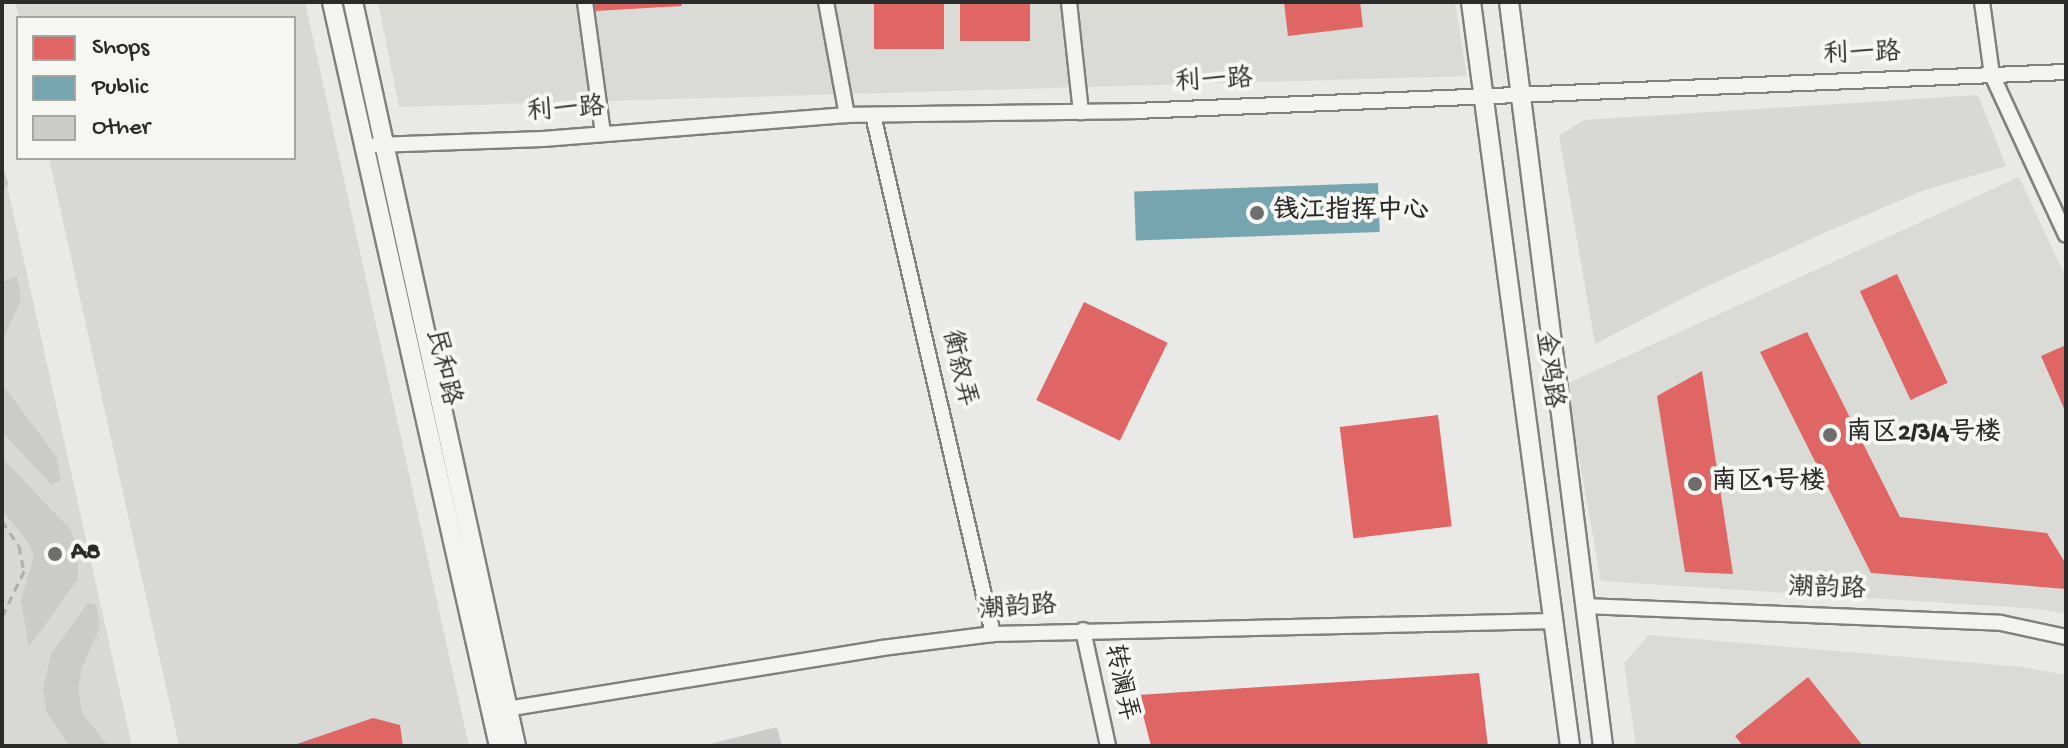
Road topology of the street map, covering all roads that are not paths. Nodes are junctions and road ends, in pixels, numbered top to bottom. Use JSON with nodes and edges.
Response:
{"nodes":[{"id":1,"x":332,"y":2,"type":"edge"},
{"id":2,"x":353,"y":2,"type":"edge"},
{"id":3,"x":585,"y":2,"type":"edge"},
{"id":4,"x":826,"y":2,"type":"edge"},
{"id":5,"x":1069,"y":2,"type":"edge"},
{"id":6,"x":1471,"y":2,"type":"edge"},
{"id":7,"x":1509,"y":2,"type":"edge"},
{"id":8,"x":1982,"y":2,"type":"edge"},
{"id":9,"x":2066,"y":72,"type":"edge"},
{"id":10,"x":1992,"y":75,"type":"junction"},
{"id":11,"x":1522,"y":92,"type":"junction"},
{"id":12,"x":1485,"y":94,"type":"junction"},
{"id":13,"x":1081,"y":112,"type":"junction"},
{"id":14,"x":847,"y":115,"type":"junction"},
{"id":15,"x":873,"y":115,"type":"junction"},
{"id":16,"x":603,"y":134,"type":"junction"},
{"id":17,"x":374,"y":146,"type":"junction"},
{"id":18,"x":2066,"y":235,"type":"edge"},
{"id":19,"x":1584,"y":606,"type":"junction"},
{"id":20,"x":1554,"y":621,"type":"junction"},
{"id":21,"x":1083,"y":630,"type":"junction"},
{"id":22,"x":993,"y":634,"type":"junction"},
{"id":23,"x":2066,"y":637,"type":"edge"},
{"id":24,"x":499,"y":710,"type":"junction"},
{"id":25,"x":499,"y":746,"type":"edge"},
{"id":26,"x":516,"y":746,"type":"edge"},
{"id":27,"x":1108,"y":746,"type":"edge"},
{"id":28,"x":1570,"y":746,"type":"edge"},
{"id":29,"x":1603,"y":746,"type":"edge"}],
"edges":[{"from":1,"to":17,"type":"main road","name":"民和路"},
{"from":2,"to":17,"type":"main road","name":"民和路"},
{"from":3,"to":16,"type":"street"},
{"from":4,"to":14,"type":"street"},
{"from":5,"to":13,"type":"street"},
{"from":6,"to":12,"type":"main road","name":"金鸡路"},
{"from":7,"to":11,"type":"main road","name":"金鸡路"},
{"from":8,"to":10,"type":"street"},
{"from":9,"to":10,"type":"street","name":"利一路"},
{"from":10,"to":11,"type":"street","name":"利一路"},
{"from":10,"to":18,"type":"street"},
{"from":11,"to":12,"type":"street","name":"利一路"},
{"from":11,"to":19,"type":"main road","name":"金鸡路"},
{"from":12,"to":13,"type":"street","name":"利一路"},
{"from":12,"to":20,"type":"main road","name":"金鸡路"},
{"from":13,"to":15,"type":"street","name":"利一路"},
{"from":14,"to":15,"type":"street","name":"利一路"},
{"from":14,"to":16,"type":"street","name":"利一路"},
{"from":15,"to":22,"type":"street","name":"衡叙弄"},
{"from":16,"to":17,"type":"street","name":"利一路"},
{"from":17,"to":24,"type":"main road","name":"民和路"},
{"from":19,"to":23,"type":"street","name":"潮韵路"},
{"from":19,"to":29,"type":"main road","name":"金鸡路"},
{"from":20,"to":21,"type":"street","name":"潮韵路"},
{"from":20,"to":28,"type":"main road","name":"金鸡路"},
{"from":21,"to":22,"type":"street","name":"潮韵路"},
{"from":21,"to":27,"type":"street","name":"转澜弄"},
{"from":22,"to":24,"type":"street","name":"潮韵路"},
{"from":24,"to":25,"type":"main road","name":"民和路"},
{"from":24,"to":26,"type":"main road","name":"民和路"}]}
